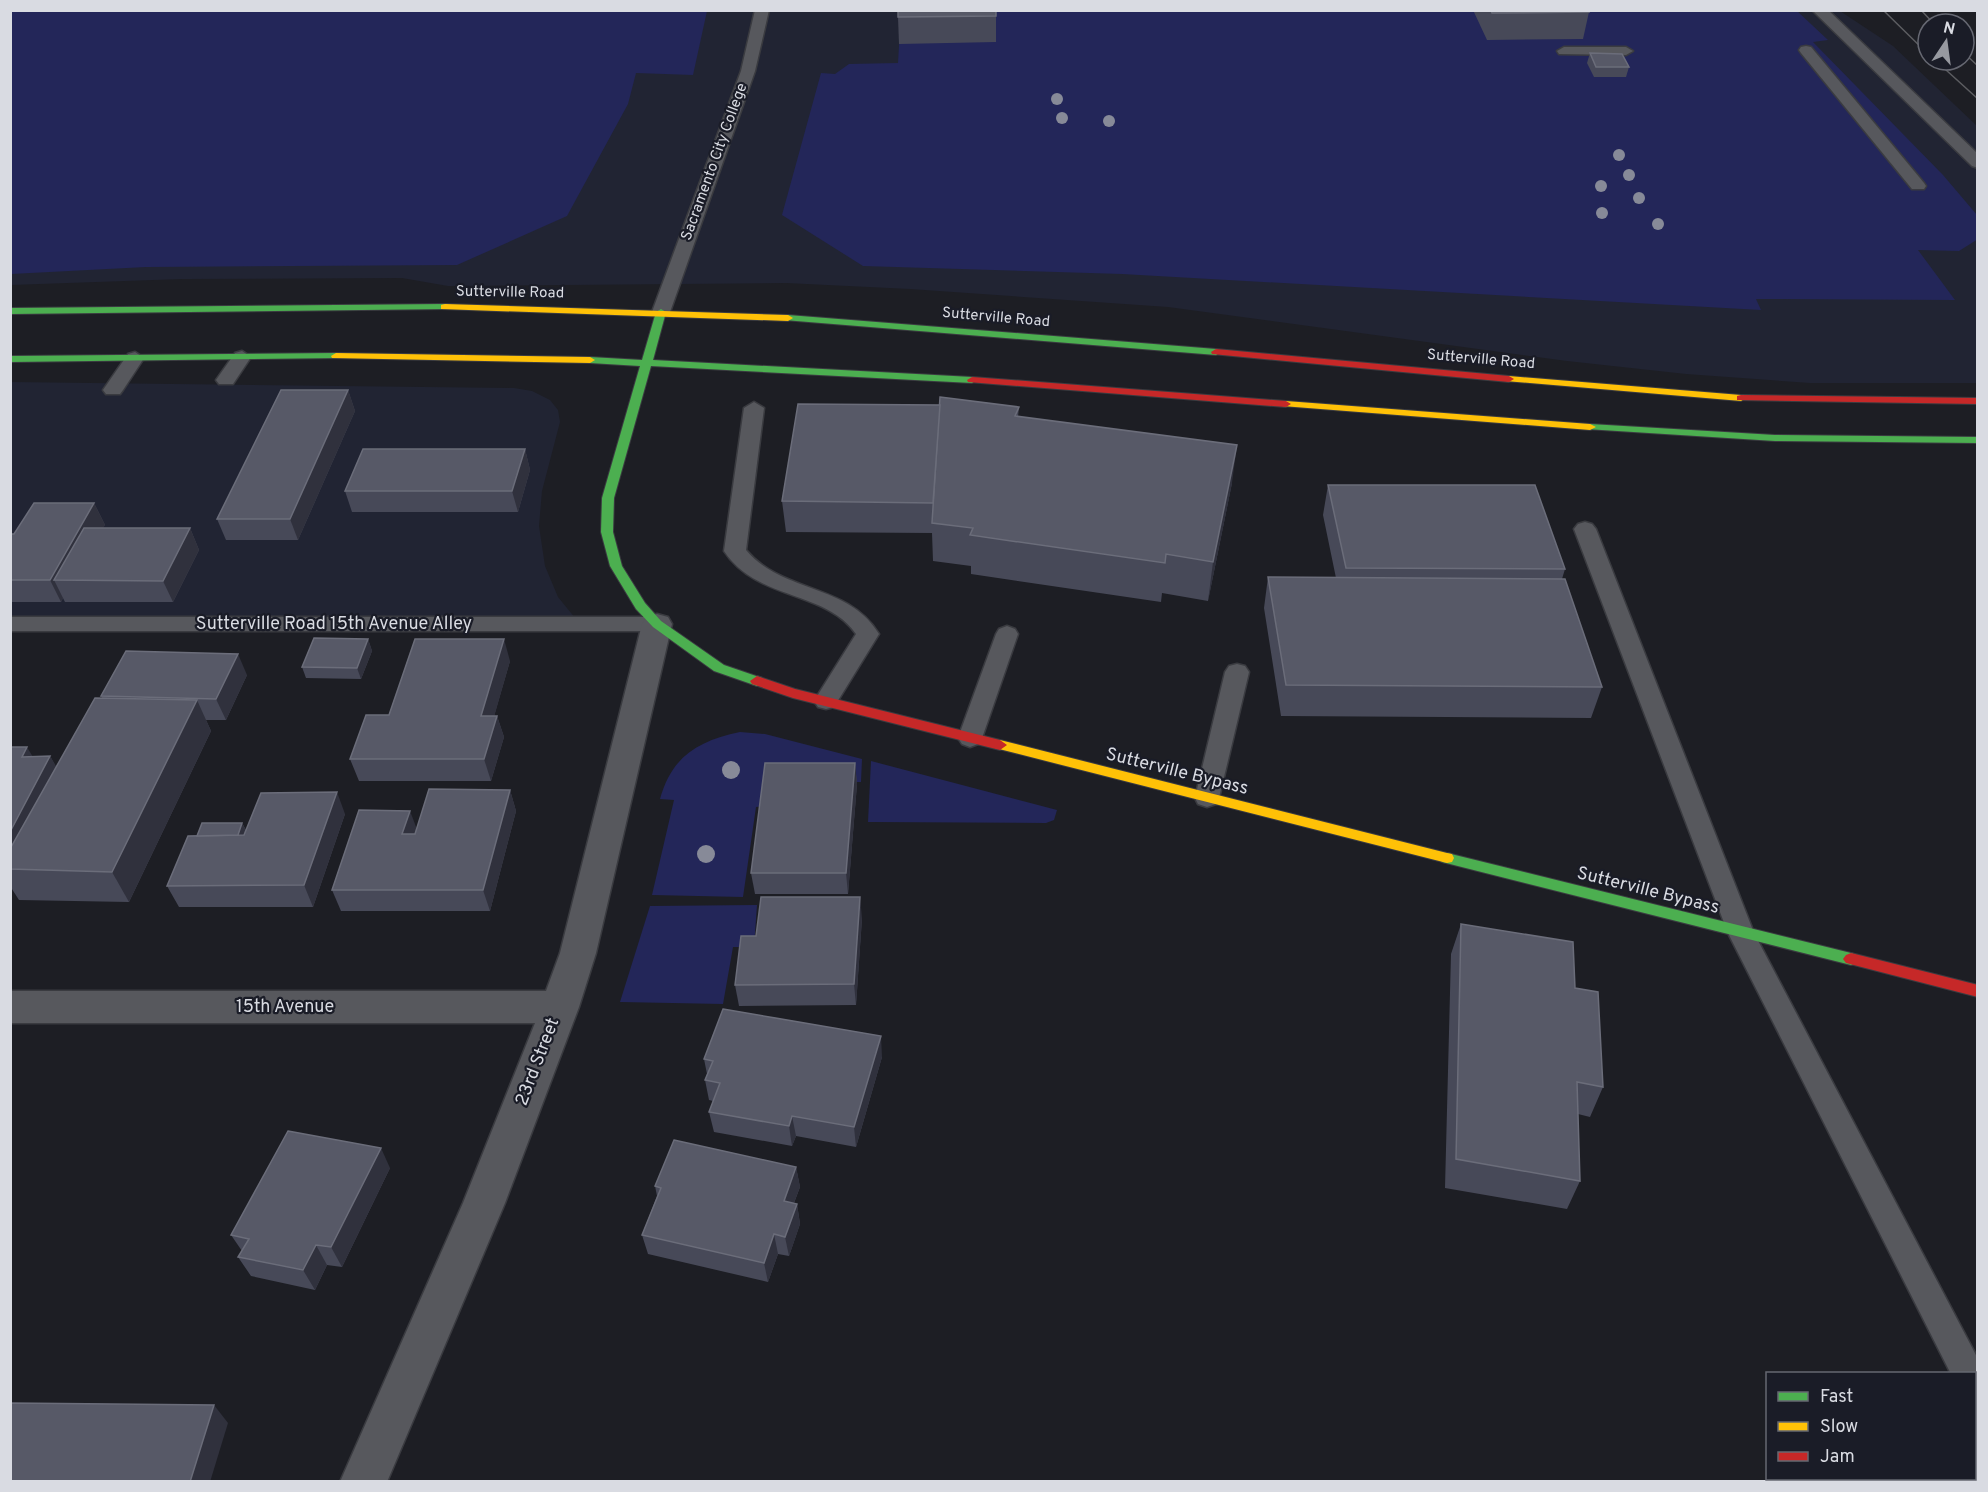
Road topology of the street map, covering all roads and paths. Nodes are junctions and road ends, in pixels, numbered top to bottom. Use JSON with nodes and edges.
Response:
{"nodes":[{"id":1,"x":762,"y":10,"type":"edge"},
{"id":2,"x":1819,"y":10,"type":"edge"},
{"id":3,"x":1806,"y":50,"type":"dead end"},
{"id":4,"x":1564,"y":51,"type":"edge"},
{"id":5,"x":1626,"y":51,"type":"dead end"},
{"id":6,"x":1977,"y":163,"type":"edge"},
{"id":7,"x":1918,"y":186,"type":"dead end"},
{"id":8,"x":10,"y":311,"type":"edge"},
{"id":9,"x":661,"y":312,"type":"junction"},
{"id":10,"x":242,"y":357,"type":"junction"},
{"id":11,"x":135,"y":358,"type":"junction"},
{"id":12,"x":11,"y":360,"type":"edge"},
{"id":13,"x":648,"y":361,"type":"junction"},
{"id":14,"x":226,"y":380,"type":"dead end"},
{"id":15,"x":113,"y":390,"type":"dead end"},
{"id":16,"x":1977,"y":401,"type":"edge"},
{"id":17,"x":754,"y":408,"type":"dead end"},
{"id":18,"x":1977,"y":440,"type":"edge"},
{"id":19,"x":1585,"y":529,"type":"dead end"},
{"id":20,"x":10,"y":624,"type":"edge"},
{"id":21,"x":657,"y":624,"type":"junction"},
{"id":22,"x":1007,"y":634,"type":"dead end"},
{"id":23,"x":1237,"y":672,"type":"dead end"},
{"id":24,"x":826,"y":701,"type":"junction"},
{"id":25,"x":970,"y":738,"type":"junction"},
{"id":26,"x":1206,"y":798,"type":"junction"},
{"id":27,"x":1741,"y":933,"type":"junction"},
{"id":28,"x":1977,"y":991,"type":"edge"},
{"id":29,"x":10,"y":1007,"type":"edge"},
{"id":30,"x":560,"y":1007,"type":"junction"},
{"id":31,"x":1967,"y":1372,"type":"edge"},
{"id":32,"x":363,"y":1482,"type":"edge"}],
"edges":[{"from":1,"to":9,"type":"lane","name":"Sacramento City College"},
{"from":2,"to":6,"type":"lane"},
{"from":3,"to":7,"type":"lane"},
{"from":4,"to":5,"type":"lane"},
{"from":8,"to":9,"type":"main road","name":"Sutterville Road"},
{"from":9,"to":13,"type":"main road","name":"Sutterville Bypass"},
{"from":9,"to":16,"type":"main road","name":"Sutterville Road"},
{"from":10,"to":11,"type":"main road"},
{"from":10,"to":13,"type":"main road"},
{"from":10,"to":14,"type":"lane"},
{"from":11,"to":12,"type":"main road"},
{"from":11,"to":15,"type":"lane"},
{"from":13,"to":18,"type":"main road"},
{"from":13,"to":21,"type":"main road","name":"Sutterville Bypass"},
{"from":17,"to":24,"type":"lane"},
{"from":19,"to":27,"type":"lane"},
{"from":20,"to":21,"type":"lane","name":"Sutterville Road 15th Avenue Alley"},
{"from":21,"to":24,"type":"main road","name":"Sutterville Bypass"},
{"from":21,"to":30,"type":"street","name":"23rd Street"},
{"from":22,"to":25,"type":"lane"},
{"from":23,"to":26,"type":"lane"},
{"from":24,"to":25,"type":"main road","name":"Sutterville Bypass"},
{"from":25,"to":26,"type":"main road","name":"Sutterville Bypass"},
{"from":26,"to":27,"type":"main road","name":"Sutterville Bypass"},
{"from":27,"to":28,"type":"main road","name":"Sutterville Bypass"},
{"from":27,"to":31,"type":"lane"},
{"from":29,"to":30,"type":"street","name":"15th Avenue"},
{"from":30,"to":32,"type":"street","name":"23rd Street"}]}
